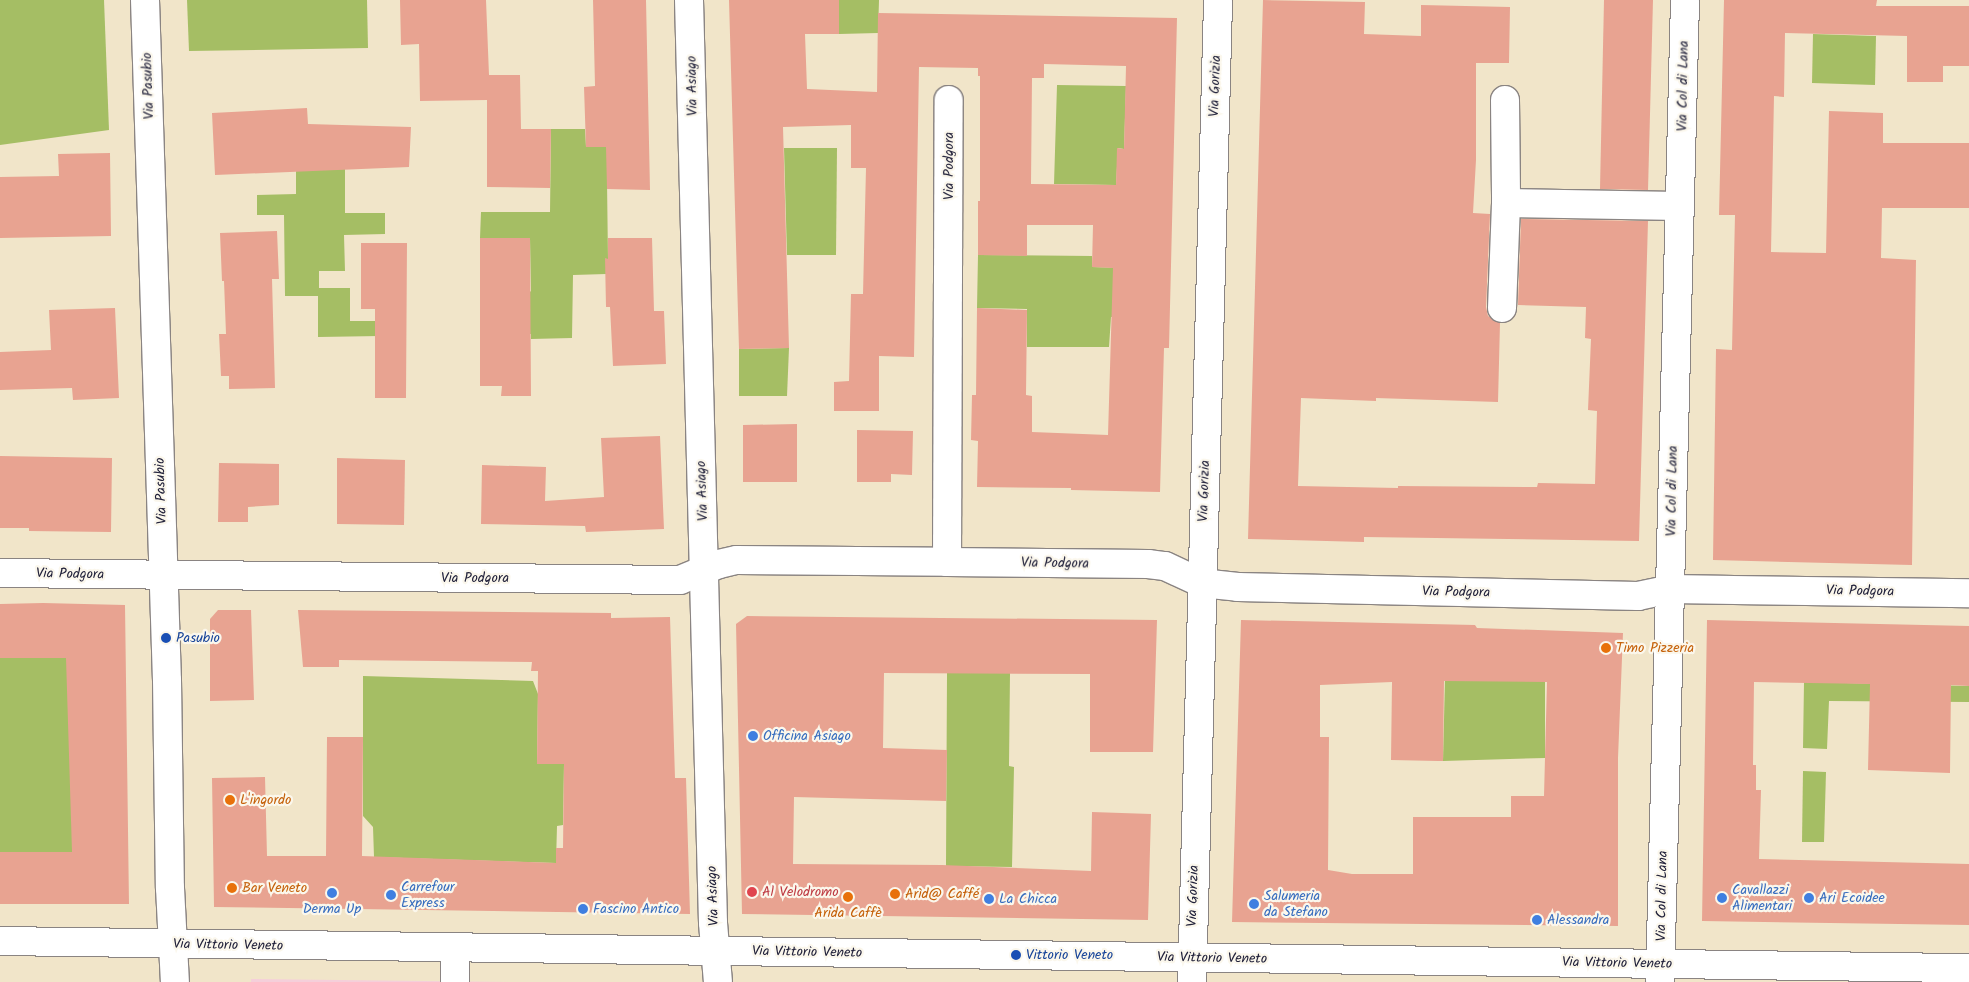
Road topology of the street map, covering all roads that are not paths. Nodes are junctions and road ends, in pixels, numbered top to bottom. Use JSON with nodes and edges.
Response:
{"nodes":[{"id":1,"x":145,"y":0,"type":"edge"},
{"id":2,"x":690,"y":0,"type":"edge"},
{"id":3,"x":1218,"y":0,"type":"edge"},
{"id":4,"x":1685,"y":0,"type":"edge"},
{"id":5,"x":950,"y":100,"type":"dead end"},
{"id":6,"x":1505,"y":100,"type":"dead end"},
{"id":7,"x":1506,"y":203,"type":"junction"},
{"id":8,"x":1680,"y":206,"type":"junction"},
{"id":9,"x":1502,"y":308,"type":"dead end"},
{"id":10,"x":947,"y":562,"type":"junction"},
{"id":11,"x":705,"y":571,"type":"junction"},
{"id":12,"x":0,"y":573,"type":"edge"},
{"id":13,"x":164,"y":575,"type":"junction"},
{"id":14,"x":1201,"y":583,"type":"junction"},
{"id":15,"x":1670,"y":589,"type":"junction"},
{"id":16,"x":1969,"y":593,"type":"edge"},
{"id":17,"x":0,"y":941,"type":"edge"},
{"id":18,"x":173,"y":944,"type":"junction"},
{"id":19,"x":455,"y":948,"type":"junction"},
{"id":20,"x":715,"y":951,"type":"junction"},
{"id":21,"x":1969,"y":968,"type":"edge"},
{"id":22,"x":1192,"y":970,"type":"edge"},
{"id":23,"x":1660,"y":973,"type":"edge"},
{"id":24,"x":175,"y":982,"type":"edge"},
{"id":25,"x":455,"y":982,"type":"edge"},
{"id":26,"x":718,"y":982,"type":"edge"}],
"edges":[{"from":1,"to":13,"type":"street","name":"Via Pasubio"},
{"from":2,"to":11,"type":"street","name":"Via Asiago"},
{"from":3,"to":14,"type":"street","name":"Via Gorizia"},
{"from":4,"to":8,"type":"street","name":"Via Col di Lana"},
{"from":5,"to":10,"type":"street","name":"Via Podgora"},
{"from":6,"to":7,"type":"street"},
{"from":7,"to":8,"type":"street"},
{"from":7,"to":9,"type":"street"},
{"from":8,"to":15,"type":"street","name":"Via Col di Lana"},
{"from":10,"to":11,"type":"street","name":"Via Podgora"},
{"from":10,"to":14,"type":"street","name":"Via Podgora"},
{"from":11,"to":13,"type":"street","name":"Via Podgora"},
{"from":11,"to":20,"type":"street","name":"Via Asiago"},
{"from":12,"to":13,"type":"street","name":"Via Podgora"},
{"from":13,"to":18,"type":"street","name":"Via Pasubio"},
{"from":14,"to":15,"type":"street","name":"Via Podgora"},
{"from":14,"to":22,"type":"street","name":"Via Gorizia"},
{"from":15,"to":16,"type":"street","name":"Via Podgora"},
{"from":15,"to":23,"type":"street","name":"Via Col di Lana"},
{"from":17,"to":18,"type":"street","name":"Via Vittorio Veneto"},
{"from":18,"to":19,"type":"street","name":"Via Vittorio Veneto"},
{"from":18,"to":24,"type":"street","name":"Via Pasubio"},
{"from":19,"to":20,"type":"street","name":"Via Vittorio Veneto"},
{"from":19,"to":25,"type":"street"},
{"from":20,"to":22,"type":"street","name":"Via Vittorio Veneto"},
{"from":20,"to":26,"type":"street","name":"Via Asiago"},
{"from":21,"to":23,"type":"street","name":"Via Vittorio Veneto"},
{"from":22,"to":23,"type":"street","name":"Via Vittorio Veneto"}]}
